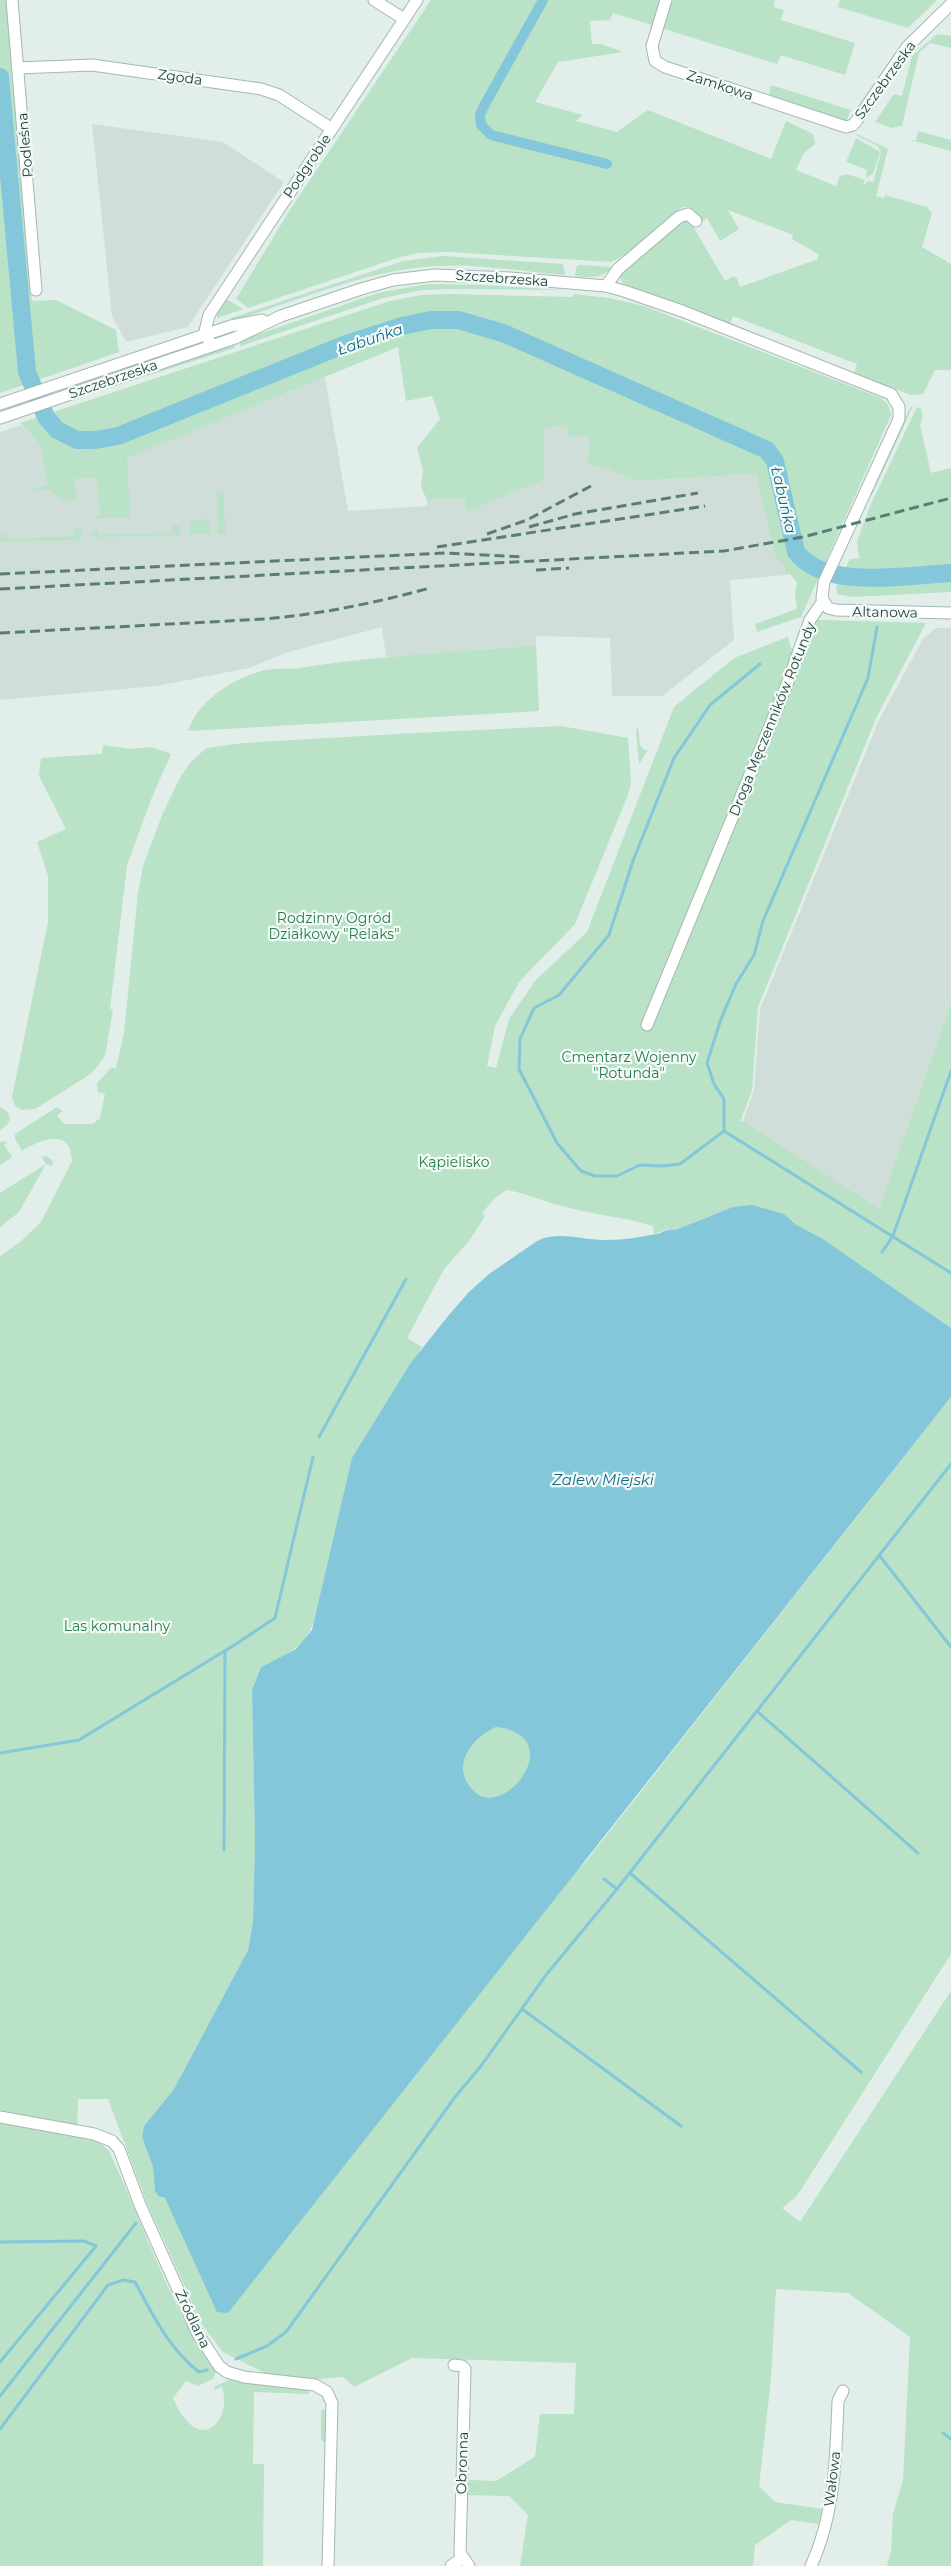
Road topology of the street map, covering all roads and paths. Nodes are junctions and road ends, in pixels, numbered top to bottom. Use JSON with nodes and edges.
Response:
{"nodes":[{"id":1,"x":12,"y":0,"type":"edge"},
{"id":2,"x":374,"y":0,"type":"edge"},
{"id":3,"x":417,"y":0,"type":"edge"},
{"id":4,"x":666,"y":0,"type":"edge"},
{"id":5,"x":951,"y":4,"type":"edge"},
{"id":6,"x":404,"y":19,"type":"junction"},
{"id":7,"x":18,"y":68,"type":"junction"},
{"id":8,"x":846,"y":127,"type":"joint"},
{"id":9,"x":332,"y":129,"type":"junction"},
{"id":10,"x":696,"y":221,"type":"dead end"},
{"id":11,"x":606,"y":286,"type":"junction"},
{"id":12,"x":36,"y":290,"type":"dead end"},
{"id":13,"x":281,"y":316,"type":"junction"},
{"id":14,"x":207,"y":335,"type":"junction"},
{"id":15,"x":210,"y":346,"type":"junction"},
{"id":16,"x":5,"y":403,"type":"edge"},
{"id":17,"x":0,"y":418,"type":"edge"},
{"id":18,"x":823,"y":601,"type":"junction"},
{"id":19,"x":951,"y":613,"type":"edge"},
{"id":20,"x":647,"y":1025,"type":"dead end"},
{"id":21,"x":0,"y":2117,"type":"edge"},
{"id":22,"x":454,"y":2365,"type":"dead end"},
{"id":23,"x":843,"y":2391,"type":"dead end"},
{"id":24,"x":465,"y":2562,"type":"edge"},
{"id":25,"x":328,"y":2566,"type":"edge"},
{"id":26,"x":451,"y":2566,"type":"edge"},
{"id":27,"x":811,"y":2566,"type":"edge"}],
"edges":[{"from":1,"to":7,"type":"street","name":"Podleśna"},
{"from":2,"to":6,"type":"street"},
{"from":3,"to":6,"type":"street","name":"Podgroble"},
{"from":4,"to":8,"type":"street","name":"Zamkowa"},
{"from":5,"to":8,"type":"street","name":"Szczebrzeska"},
{"from":6,"to":9,"type":"street","name":"Podgroble"},
{"from":7,"to":9,"type":"street","name":"Zgoda"},
{"from":7,"to":12,"type":"street","name":"Podleśna"},
{"from":9,"to":14,"type":"street","name":"Podgroble"},
{"from":10,"to":11,"type":"street"},
{"from":11,"to":13,"type":"street","name":"Szczebrzeska"},
{"from":11,"to":18,"type":"street"},
{"from":13,"to":14,"type":"street","name":"Szczebrzeska"},
{"from":13,"to":15,"type":"street","name":"Szczebrzeska"},
{"from":14,"to":15,"type":"street"},
{"from":14,"to":16,"type":"street","name":"Szczebrzeska"},
{"from":15,"to":17,"type":"street","name":"Szczebrzeska"},
{"from":18,"to":19,"type":"street","name":"Altanowa"},
{"from":18,"to":20,"type":"street","name":"Droga Męczenników Rotundy"},
{"from":21,"to":25,"type":"street","name":"Źródlana"},
{"from":22,"to":24,"type":"street","name":"Obronna"},
{"from":23,"to":27,"type":"street","name":"Wałowa"},
{"from":24,"to":26,"type":"street"}]}
